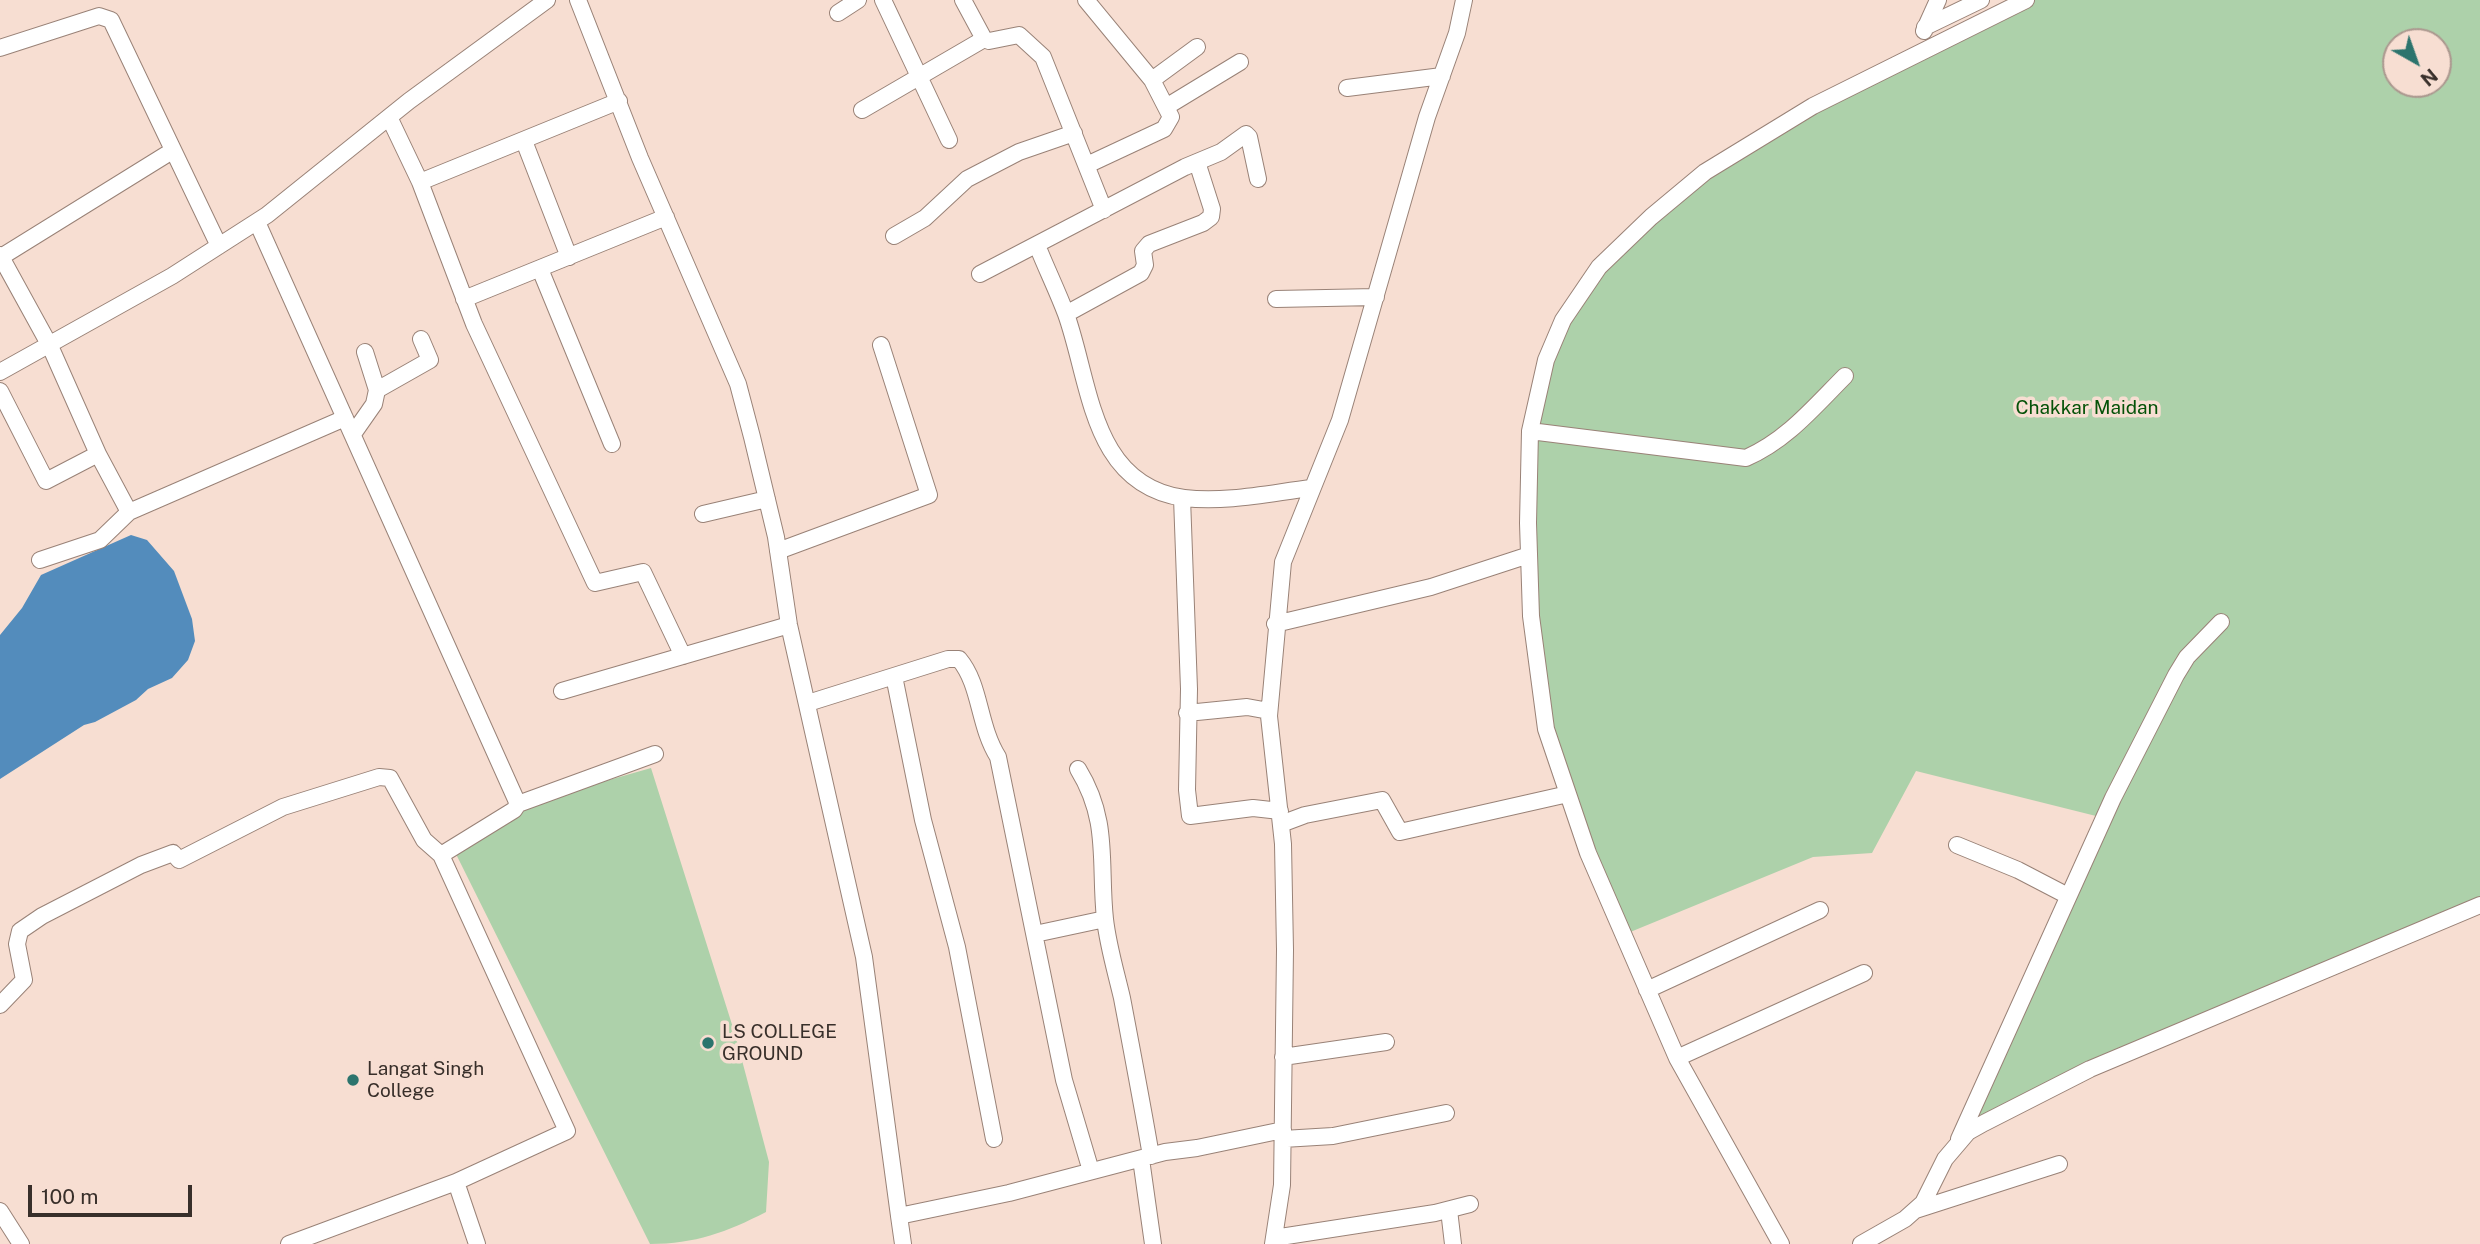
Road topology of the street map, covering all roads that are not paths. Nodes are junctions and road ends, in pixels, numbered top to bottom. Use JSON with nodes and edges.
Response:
{"nodes":[{"id":1,"x":547,"y":0,"type":"edge"},
{"id":2,"x":578,"y":0,"type":"edge"},
{"id":3,"x":858,"y":0,"type":"edge"},
{"id":4,"x":883,"y":0,"type":"edge"},
{"id":5,"x":963,"y":0,"type":"edge"},
{"id":6,"x":1086,"y":0,"type":"edge"},
{"id":7,"x":1464,"y":0,"type":"edge"},
{"id":8,"x":1938,"y":0,"type":"edge"},
{"id":9,"x":1981,"y":0,"type":"edge"},
{"id":10,"x":2026,"y":0,"type":"edge"},
{"id":11,"x":838,"y":13,"type":"dead end"},
{"id":12,"x":1925,"y":27,"type":"junction"},
{"id":13,"x":984,"y":39,"type":"junction"},
{"id":14,"x":1197,"y":47,"type":"dead end"},
{"id":15,"x":0,"y":48,"type":"edge"},
{"id":16,"x":1915,"y":53,"type":"junction"},
{"id":17,"x":1240,"y":62,"type":"dead end"},
{"id":18,"x":918,"y":75,"type":"junction"},
{"id":19,"x":1442,"y":76,"type":"junction"},
{"id":20,"x":1152,"y":79,"type":"junction"},
{"id":21,"x":1348,"y":88,"type":"dead end"},
{"id":22,"x":619,"y":102,"type":"junction"},
{"id":23,"x":1166,"y":107,"type":"junction"},
{"id":24,"x":862,"y":110,"type":"dead end"},
{"id":25,"x":388,"y":117,"type":"junction"},
{"id":26,"x":1074,"y":133,"type":"junction"},
{"id":27,"x":949,"y":140,"type":"dead end"},
{"id":28,"x":524,"y":141,"type":"junction"},
{"id":29,"x":172,"y":151,"type":"junction"},
{"id":30,"x":1196,"y":162,"type":"junction"},
{"id":31,"x":1087,"y":166,"type":"junction"},
{"id":32,"x":1258,"y":179,"type":"dead end"},
{"id":33,"x":420,"y":183,"type":"junction"},
{"id":34,"x":1104,"y":210,"type":"junction"},
{"id":35,"x":666,"y":217,"type":"junction"},
{"id":36,"x":257,"y":222,"type":"junction"},
{"id":37,"x":894,"y":236,"type":"dead end"},
{"id":38,"x":1037,"y":245,"type":"junction"},
{"id":39,"x":219,"y":246,"type":"junction"},
{"id":40,"x":1,"y":256,"type":"edge"},
{"id":41,"x":569,"y":257,"type":"junction"},
{"id":42,"x":540,"y":269,"type":"junction"},
{"id":43,"x":980,"y":274,"type":"dead end"},
{"id":44,"x":1376,"y":297,"type":"junction"},
{"id":45,"x":464,"y":299,"type":"junction"},
{"id":46,"x":1276,"y":299,"type":"dead end"},
{"id":47,"x":1066,"y":314,"type":"junction"},
{"id":48,"x":421,"y":339,"type":"dead end"},
{"id":49,"x":881,"y":345,"type":"dead end"},
{"id":50,"x":50,"y":346,"type":"junction"},
{"id":51,"x":365,"y":352,"type":"dead end"},
{"id":52,"x":0,"y":372,"type":"edge"},
{"id":53,"x":1845,"y":376,"type":"dead end"},
{"id":54,"x":377,"y":390,"type":"junction"},
{"id":55,"x":0,"y":391,"type":"edge"},
{"id":56,"x":345,"y":418,"type":"junction"},
{"id":57,"x":1530,"y":431,"type":"junction"},
{"id":58,"x":353,"y":434,"type":"junction"},
{"id":59,"x":611,"y":444,"type":"dead end"},
{"id":60,"x":98,"y":454,"type":"junction"},
{"id":61,"x":1311,"y":488,"type":"junction"},
{"id":62,"x":1182,"y":498,"type":"junction"},
{"id":63,"x":767,"y":499,"type":"junction"},
{"id":64,"x":129,"y":512,"type":"junction"},
{"id":65,"x":703,"y":514,"type":"dead end"},
{"id":66,"x":778,"y":551,"type":"junction"},
{"id":67,"x":1529,"y":555,"type":"junction"},
{"id":68,"x":40,"y":560,"type":"dead end"},
{"id":69,"x":2221,"y":622,"type":"dead end"},
{"id":70,"x":1275,"y":624,"type":"junction"},
{"id":71,"x":789,"y":625,"type":"junction"},
{"id":72,"x":683,"y":656,"type":"junction"},
{"id":73,"x":894,"y":676,"type":"junction"},
{"id":74,"x":562,"y":691,"type":"dead end"},
{"id":75,"x":808,"y":703,"type":"junction"},
{"id":76,"x":1269,"y":711,"type":"junction"},
{"id":77,"x":1187,"y":713,"type":"junction"},
{"id":78,"x":655,"y":754,"type":"dead end"},
{"id":79,"x":1078,"y":769,"type":"dead end"},
{"id":80,"x":1568,"y":794,"type":"junction"},
{"id":81,"x":518,"y":804,"type":"junction"},
{"id":82,"x":1280,"y":817,"type":"junction"},
{"id":83,"x":1957,"y":845,"type":"dead end"},
{"id":84,"x":441,"y":855,"type":"junction"},
{"id":85,"x":2068,"y":896,"type":"junction"},
{"id":86,"x":2480,"y":905,"type":"edge"},
{"id":87,"x":1820,"y":910,"type":"dead end"},
{"id":88,"x":1105,"y":919,"type":"junction"},
{"id":89,"x":1035,"y":934,"type":"junction"},
{"id":90,"x":1864,"y":973,"type":"dead end"},
{"id":91,"x":1647,"y":990,"type":"junction"},
{"id":92,"x":0,"y":1005,"type":"edge"},
{"id":93,"x":1386,"y":1042,"type":"dead end"},
{"id":94,"x":1283,"y":1057,"type":"junction"},
{"id":95,"x":1677,"y":1058,"type":"junction"},
{"id":96,"x":1446,"y":1113,"type":"dead end"},
{"id":97,"x":1283,"y":1135,"type":"junction"},
{"id":98,"x":994,"y":1139,"type":"dead end"},
{"id":99,"x":1957,"y":1144,"type":"junction"},
{"id":100,"x":1146,"y":1157,"type":"junction"},
{"id":101,"x":2059,"y":1164,"type":"dead end"},
{"id":102,"x":1091,"y":1171,"type":"junction"},
{"id":103,"x":456,"y":1182,"type":"junction"},
{"id":104,"x":1470,"y":1204,"type":"dead end"},
{"id":105,"x":1449,"y":1210,"type":"junction"},
{"id":106,"x":0,"y":1211,"type":"edge"},
{"id":107,"x":1914,"y":1211,"type":"junction"},
{"id":108,"x":899,"y":1216,"type":"junction"},
{"id":109,"x":1351,"y":1227,"type":"junction"},
{"id":110,"x":1273,"y":1241,"type":"edge"},
{"id":111,"x":21,"y":1244,"type":"edge"},
{"id":112,"x":289,"y":1244,"type":"edge"},
{"id":113,"x":477,"y":1244,"type":"edge"},
{"id":114,"x":904,"y":1244,"type":"edge"},
{"id":115,"x":1153,"y":1244,"type":"edge"},
{"id":116,"x":1349,"y":1244,"type":"edge"},
{"id":117,"x":1453,"y":1244,"type":"edge"},
{"id":118,"x":1781,"y":1244,"type":"edge"},
{"id":119,"x":1861,"y":1244,"type":"edge"}],
"edges":[{"from":1,"to":25,"type":"street"},
{"from":2,"to":22,"type":"street"},
{"from":3,"to":11,"type":"street"},
{"from":4,"to":18,"type":"street"},
{"from":5,"to":13,"type":"street"},
{"from":6,"to":20,"type":"street"},
{"from":7,"to":19,"type":"street"},
{"from":8,"to":12,"type":"street"},
{"from":9,"to":12,"type":"street"},
{"from":10,"to":16,"type":"street"},
{"from":12,"to":16,"type":"street"},
{"from":13,"to":18,"type":"street"},
{"from":13,"to":26,"type":"street"},
{"from":14,"to":20,"type":"street"},
{"from":15,"to":29,"type":"street"},
{"from":16,"to":57,"type":"street"},
{"from":17,"to":23,"type":"street"},
{"from":18,"to":24,"type":"street"},
{"from":18,"to":27,"type":"street"},
{"from":19,"to":21,"type":"street"},
{"from":19,"to":44,"type":"street"},
{"from":20,"to":23,"type":"street"},
{"from":22,"to":28,"type":"street"},
{"from":22,"to":35,"type":"street"},
{"from":23,"to":31,"type":"street"},
{"from":25,"to":33,"type":"street"},
{"from":25,"to":36,"type":"street"},
{"from":26,"to":31,"type":"street"},
{"from":26,"to":37,"type":"street"},
{"from":28,"to":33,"type":"street"},
{"from":28,"to":41,"type":"street"},
{"from":29,"to":39,"type":"street"},
{"from":29,"to":40,"type":"street"},
{"from":30,"to":32,"type":"street"},
{"from":30,"to":34,"type":"street"},
{"from":30,"to":47,"type":"street"},
{"from":31,"to":34,"type":"street"},
{"from":33,"to":45,"type":"street"},
{"from":34,"to":38,"type":"street"},
{"from":35,"to":41,"type":"street"},
{"from":35,"to":63,"type":"street"},
{"from":36,"to":39,"type":"street"},
{"from":36,"to":56,"type":"street"},
{"from":38,"to":43,"type":"street"},
{"from":38,"to":47,"type":"street"},
{"from":39,"to":50,"type":"street"},
{"from":40,"to":50,"type":"street"},
{"from":41,"to":42,"type":"street"},
{"from":42,"to":45,"type":"street"},
{"from":42,"to":59,"type":"street"},
{"from":44,"to":46,"type":"street"},
{"from":44,"to":61,"type":"street"},
{"from":45,"to":72,"type":"street"},
{"from":47,"to":62,"type":"street"},
{"from":48,"to":54,"type":"street"},
{"from":49,"to":66,"type":"street"},
{"from":50,"to":52,"type":"street"},
{"from":50,"to":60,"type":"street"},
{"from":51,"to":54,"type":"street"},
{"from":53,"to":57,"type":"street"},
{"from":54,"to":58,"type":"street"},
{"from":55,"to":60,"type":"street"},
{"from":56,"to":58,"type":"street"},
{"from":56,"to":64,"type":"street"},
{"from":57,"to":67,"type":"street"},
{"from":58,"to":81,"type":"street"},
{"from":60,"to":64,"type":"street"},
{"from":61,"to":62,"type":"street"},
{"from":61,"to":70,"type":"street"},
{"from":62,"to":77,"type":"street"},
{"from":63,"to":65,"type":"street"},
{"from":63,"to":66,"type":"street"},
{"from":64,"to":68,"type":"street"},
{"from":66,"to":71,"type":"street"},
{"from":67,"to":70,"type":"street"},
{"from":67,"to":80,"type":"street"},
{"from":69,"to":85,"type":"street"},
{"from":70,"to":76,"type":"street"},
{"from":71,"to":72,"type":"street"},
{"from":71,"to":75,"type":"street"},
{"from":72,"to":74,"type":"street"},
{"from":73,"to":75,"type":"street"},
{"from":73,"to":89,"type":"street"},
{"from":73,"to":98,"type":"street"},
{"from":75,"to":108,"type":"street"},
{"from":76,"to":77,"type":"street"},
{"from":76,"to":82,"type":"street"},
{"from":77,"to":82,"type":"street"},
{"from":78,"to":81,"type":"street"},
{"from":79,"to":88,"type":"street"},
{"from":80,"to":82,"type":"street"},
{"from":80,"to":91,"type":"street"},
{"from":81,"to":84,"type":"street"},
{"from":82,"to":94,"type":"street"},
{"from":83,"to":85,"type":"street"},
{"from":84,"to":92,"type":"street"},
{"from":84,"to":103,"type":"street"},
{"from":85,"to":99,"type":"street"},
{"from":86,"to":99,"type":"street"},
{"from":87,"to":91,"type":"street"},
{"from":88,"to":89,"type":"street"},
{"from":88,"to":100,"type":"street"},
{"from":89,"to":102,"type":"street"},
{"from":90,"to":95,"type":"street"},
{"from":91,"to":95,"type":"street"},
{"from":93,"to":94,"type":"street"},
{"from":94,"to":97,"type":"street"},
{"from":95,"to":118,"type":"street"},
{"from":96,"to":97,"type":"street"},
{"from":97,"to":100,"type":"street"},
{"from":97,"to":110,"type":"street"},
{"from":99,"to":107,"type":"street"},
{"from":100,"to":102,"type":"street"},
{"from":100,"to":115,"type":"street"},
{"from":101,"to":107,"type":"street"},
{"from":102,"to":108,"type":"street"},
{"from":103,"to":112,"type":"street"},
{"from":103,"to":113,"type":"street"},
{"from":104,"to":105,"type":"street"},
{"from":105,"to":109,"type":"street"},
{"from":105,"to":117,"type":"street"},
{"from":106,"to":111,"type":"street"},
{"from":107,"to":119,"type":"street"},
{"from":108,"to":114,"type":"street"},
{"from":109,"to":110,"type":"street"},
{"from":109,"to":116,"type":"street"}]}
